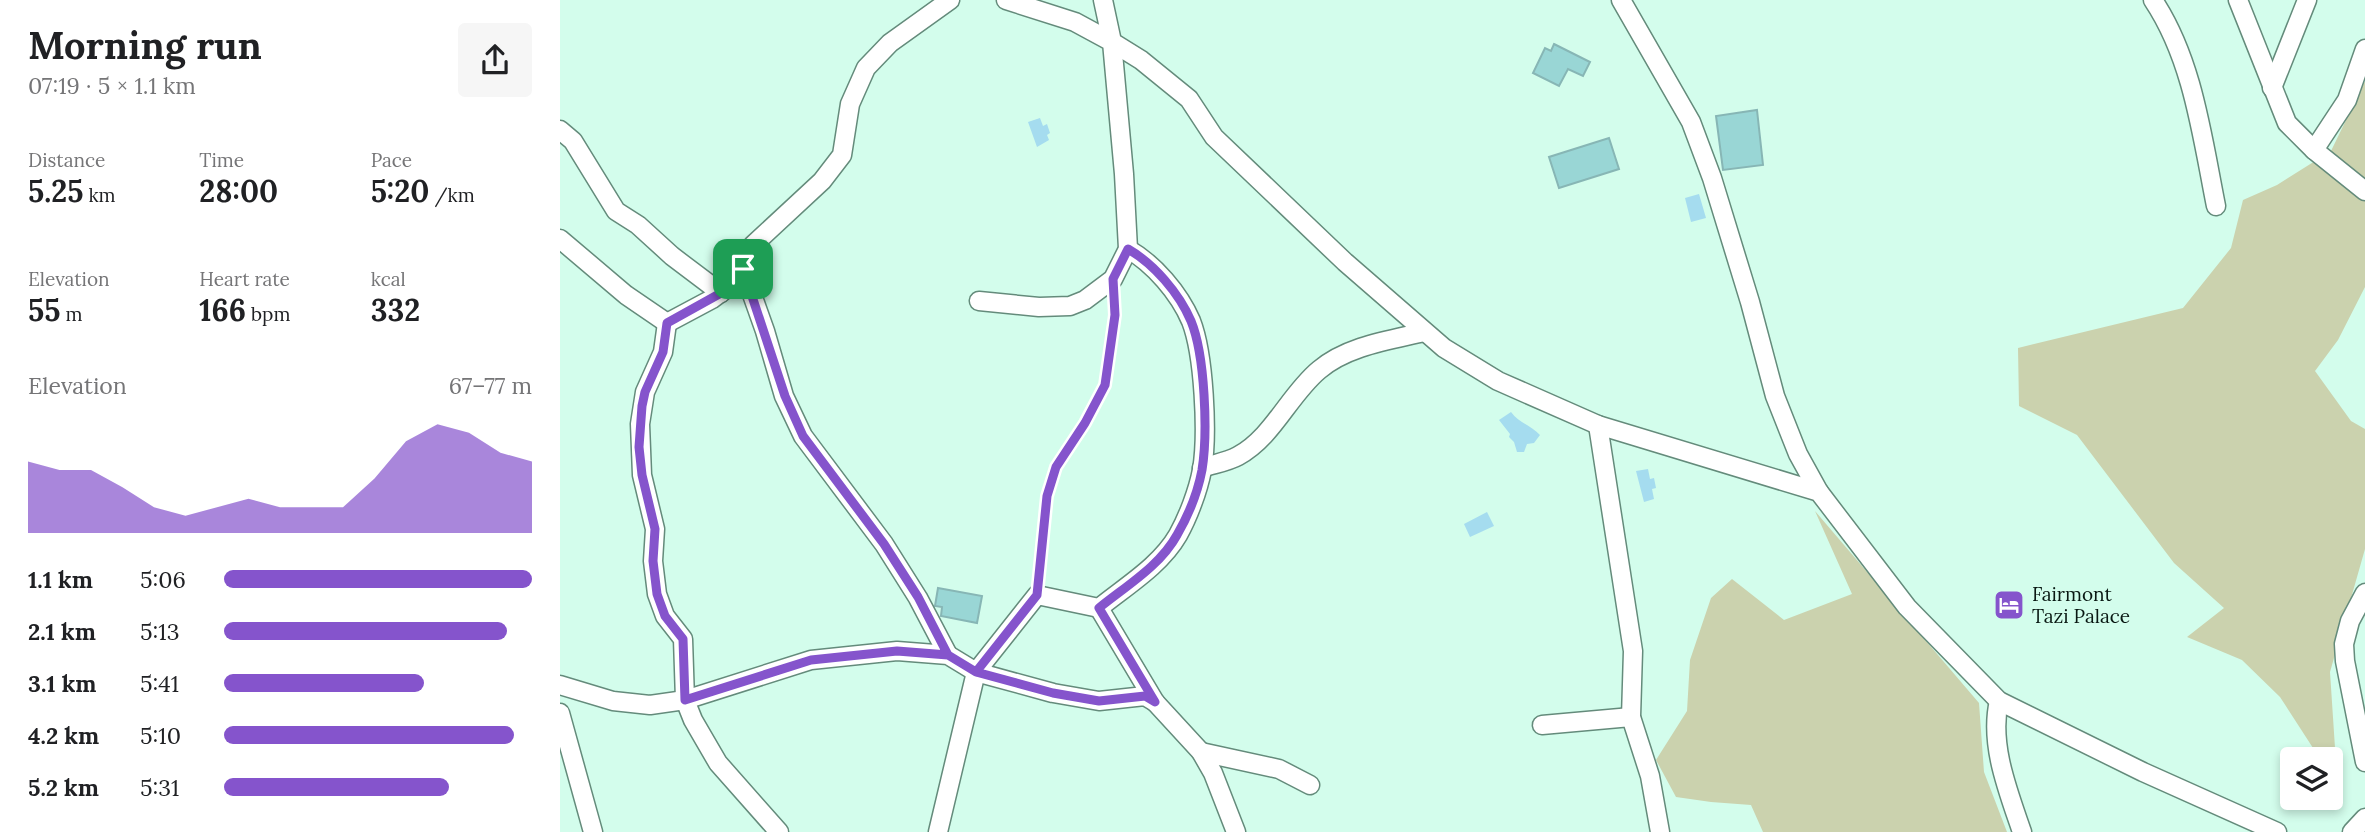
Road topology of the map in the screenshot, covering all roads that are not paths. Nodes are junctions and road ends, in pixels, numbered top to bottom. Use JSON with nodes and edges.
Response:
{"nodes":[{"id":1,"x":950,"y":0,"type":"edge"},
{"id":2,"x":1006,"y":0,"type":"edge"},
{"id":3,"x":1103,"y":0,"type":"edge"},
{"id":4,"x":1622,"y":0,"type":"edge"},
{"id":5,"x":2153,"y":0,"type":"edge"},
{"id":6,"x":2238,"y":0,"type":"edge"},
{"id":7,"x":2307,"y":0,"type":"edge"},
{"id":8,"x":1112,"y":42,"type":"junction"},
{"id":9,"x":2365,"y":49,"type":"edge"},
{"id":10,"x":2272,"y":88,"type":"junction"},
{"id":11,"x":560,"y":130,"type":"edge"},
{"id":12,"x":2314,"y":150,"type":"junction"},
{"id":13,"x":2365,"y":191,"type":"edge"},
{"id":14,"x":2216,"y":205,"type":"dead end"},
{"id":15,"x":560,"y":239,"type":"edge"},
{"id":16,"x":1128,"y":249,"type":"junction"},
{"id":17,"x":743,"y":269,"type":"junction"},
{"id":18,"x":721,"y":293,"type":"junction"},
{"id":19,"x":979,"y":301,"type":"dead end"},
{"id":20,"x":667,"y":323,"type":"junction"},
{"id":21,"x":1424,"y":332,"type":"junction"},
{"id":22,"x":1598,"y":425,"type":"junction"},
{"id":23,"x":1202,"y":468,"type":"junction"},
{"id":24,"x":1819,"y":492,"type":"junction"},
{"id":25,"x":2365,"y":593,"type":"edge"},
{"id":26,"x":1099,"y":608,"type":"junction"},
{"id":27,"x":948,"y":655,"type":"junction"},
{"id":28,"x":976,"y":672,"type":"junction"},
{"id":29,"x":560,"y":685,"type":"edge"},
{"id":30,"x":685,"y":700,"type":"junction"},
{"id":31,"x":1999,"y":701,"type":"junction"},
{"id":32,"x":1155,"y":702,"type":"junction"},
{"id":33,"x":560,"y":713,"type":"edge"},
{"id":34,"x":1631,"y":717,"type":"junction"},
{"id":35,"x":1542,"y":725,"type":"dead end"},
{"id":36,"x":1202,"y":752,"type":"junction"},
{"id":37,"x":2365,"y":762,"type":"edge"},
{"id":38,"x":1310,"y":785,"type":"dead end"},
{"id":39,"x":2365,"y":818,"type":"edge"},
{"id":40,"x":593,"y":832,"type":"edge"},
{"id":41,"x":779,"y":832,"type":"edge"},
{"id":42,"x":938,"y":832,"type":"edge"},
{"id":43,"x":1236,"y":832,"type":"edge"},
{"id":44,"x":1660,"y":832,"type":"edge"},
{"id":45,"x":2022,"y":832,"type":"edge"},
{"id":46,"x":2277,"y":832,"type":"edge"},
{"id":47,"x":2352,"y":832,"type":"edge"}],
"edges":[{"from":1,"to":17,"type":"street"},
{"from":2,"to":8,"type":"street"},
{"from":3,"to":8,"type":"street"},
{"from":4,"to":24,"type":"street"},
{"from":5,"to":14,"type":"street"},
{"from":6,"to":10,"type":"street"},
{"from":7,"to":10,"type":"street"},
{"from":8,"to":16,"type":"street"},
{"from":8,"to":21,"type":"street"},
{"from":9,"to":12,"type":"street"},
{"from":10,"to":12,"type":"street"},
{"from":11,"to":18,"type":"street"},
{"from":12,"to":13,"type":"street"},
{"from":15,"to":20,"type":"street"},
{"from":16,"to":19,"type":"street"},
{"from":16,"to":23,"type":"street"},
{"from":17,"to":18,"type":"street"},
{"from":17,"to":27,"type":"street"},
{"from":18,"to":20,"type":"street"},
{"from":20,"to":30,"type":"street"},
{"from":21,"to":22,"type":"street"},
{"from":21,"to":23,"type":"street"},
{"from":22,"to":24,"type":"street"},
{"from":22,"to":34,"type":"street"},
{"from":23,"to":26,"type":"street"},
{"from":24,"to":31,"type":"street"},
{"from":25,"to":37,"type":"street"},
{"from":26,"to":28,"type":"street"},
{"from":26,"to":32,"type":"street"},
{"from":27,"to":28,"type":"street"},
{"from":27,"to":30,"type":"street"},
{"from":28,"to":32,"type":"street"},
{"from":28,"to":42,"type":"street"},
{"from":29,"to":30,"type":"street"},
{"from":30,"to":41,"type":"street"},
{"from":31,"to":45,"type":"street"},
{"from":31,"to":46,"type":"street"},
{"from":32,"to":36,"type":"street"},
{"from":33,"to":40,"type":"street"},
{"from":34,"to":35,"type":"street"},
{"from":34,"to":44,"type":"street"},
{"from":36,"to":38,"type":"street"},
{"from":36,"to":43,"type":"street"},
{"from":39,"to":47,"type":"street"}]}
